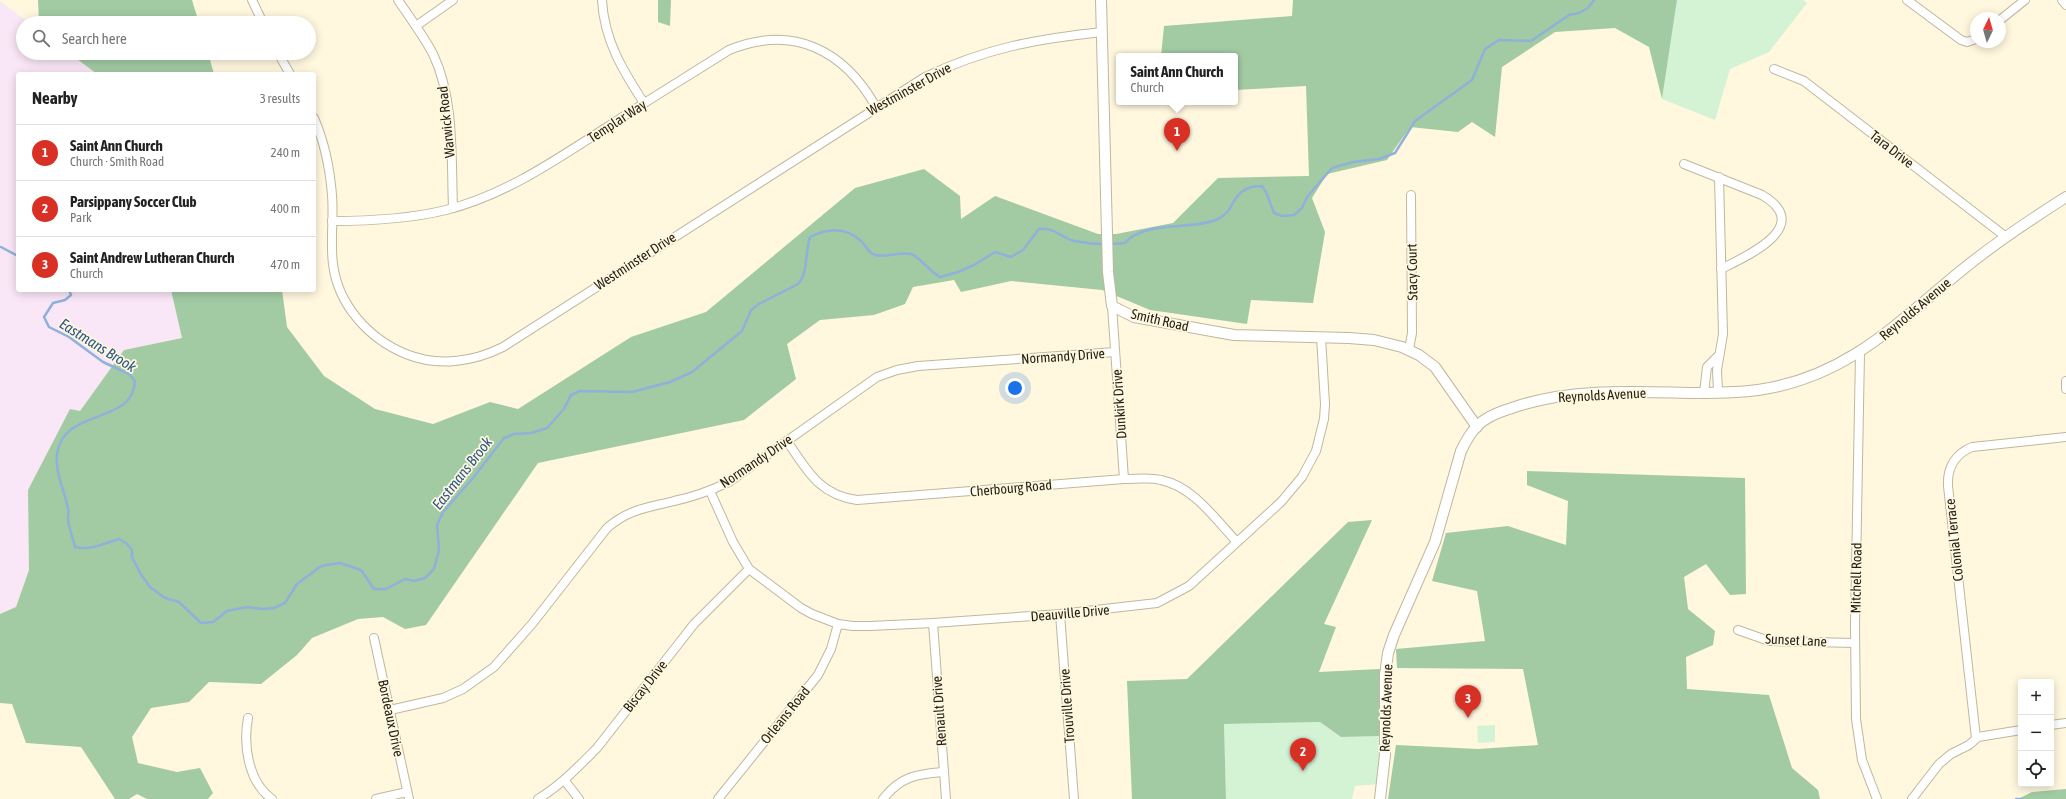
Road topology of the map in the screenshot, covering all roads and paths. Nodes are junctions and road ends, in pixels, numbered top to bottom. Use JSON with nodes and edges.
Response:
{"nodes":[{"id":1,"x":252,"y":0,"type":"edge"},
{"id":2,"x":398,"y":0,"type":"edge"},
{"id":3,"x":453,"y":0,"type":"edge"},
{"id":4,"x":602,"y":0,"type":"edge"},
{"id":5,"x":1101,"y":0,"type":"edge"},
{"id":6,"x":1907,"y":0,"type":"edge"},
{"id":7,"x":2025,"y":0,"type":"edge"},
{"id":8,"x":2062,"y":0,"type":"edge"},
{"id":9,"x":2066,"y":5,"type":"edge"},
{"id":10,"x":2006,"y":15,"type":"edge"},
{"id":11,"x":260,"y":16,"type":"edge"},
{"id":12,"x":416,"y":26,"type":"junction"},
{"id":13,"x":1102,"y":32,"type":"junction"},
{"id":14,"x":1970,"y":41,"type":"edge"},
{"id":15,"x":282,"y":60,"type":"edge"},
{"id":16,"x":1774,"y":69,"type":"dead end"},
{"id":17,"x":289,"y":72,"type":"edge"},
{"id":18,"x":644,"y":103,"type":"junction"},
{"id":19,"x":876,"y":107,"type":"junction"},
{"id":20,"x":316,"y":124,"type":"edge"},
{"id":21,"x":1684,"y":164,"type":"dead end"},
{"id":22,"x":1719,"y":178,"type":"junction"},
{"id":23,"x":1411,"y":195,"type":"dead end"},
{"id":24,"x":2066,"y":197,"type":"edge"},
{"id":25,"x":453,"y":208,"type":"junction"},
{"id":26,"x":332,"y":221,"type":"junction"},
{"id":27,"x":2006,"y":237,"type":"junction"},
{"id":28,"x":1721,"y":269,"type":"junction"},
{"id":29,"x":1112,"y":306,"type":"junction"},
{"id":30,"x":1321,"y":337,"type":"junction"},
{"id":31,"x":1409,"y":350,"type":"junction"},
{"id":32,"x":1115,"y":352,"type":"junction"},
{"id":33,"x":1860,"y":353,"type":"junction"},
{"id":34,"x":1719,"y":355,"type":"junction"},
{"id":35,"x":2066,"y":381,"type":"edge"},
{"id":36,"x":2066,"y":389,"type":"edge"},
{"id":37,"x":1704,"y":392,"type":"junction"},
{"id":38,"x":1718,"y":392,"type":"junction"},
{"id":39,"x":1477,"y":427,"type":"junction"},
{"id":40,"x":2066,"y":437,"type":"edge"},
{"id":41,"x":787,"y":441,"type":"junction"},
{"id":42,"x":1124,"y":479,"type":"junction"},
{"id":43,"x":710,"y":491,"type":"junction"},
{"id":44,"x":1237,"y":542,"type":"junction"},
{"id":45,"x":750,"y":569,"type":"junction"},
{"id":46,"x":1060,"y":614,"type":"junction"},
{"id":47,"x":933,"y":623,"type":"junction"},
{"id":48,"x":838,"y":624,"type":"junction"},
{"id":49,"x":1738,"y":630,"type":"dead end"},
{"id":50,"x":374,"y":638,"type":"dead end"},
{"id":51,"x":1855,"y":643,"type":"junction"},
{"id":52,"x":390,"y":710,"type":"junction"},
{"id":53,"x":248,"y":718,"type":"dead end"},
{"id":54,"x":2066,"y":723,"type":"edge"},
{"id":55,"x":2054,"y":725,"type":"edge"},
{"id":56,"x":2018,"y":731,"type":"edge"},
{"id":57,"x":1976,"y":738,"type":"junction"},
{"id":58,"x":943,"y":772,"type":"junction"},
{"id":59,"x":565,"y":781,"type":"junction"},
{"id":60,"x":408,"y":796,"type":"edge"},
{"id":61,"x":272,"y":799,"type":"edge"},
{"id":62,"x":376,"y":799,"type":"edge"},
{"id":63,"x":538,"y":799,"type":"edge"},
{"id":64,"x":579,"y":799,"type":"edge"},
{"id":65,"x":718,"y":799,"type":"edge"},
{"id":66,"x":882,"y":799,"type":"edge"},
{"id":67,"x":946,"y":799,"type":"edge"},
{"id":68,"x":1074,"y":799,"type":"edge"},
{"id":69,"x":1380,"y":799,"type":"edge"},
{"id":70,"x":1877,"y":799,"type":"edge"},
{"id":71,"x":1912,"y":799,"type":"edge"}],
"edges":[{"from":1,"to":11,"type":"street"},
{"from":2,"to":12,"type":"street","name":"Warwick Road"},
{"from":3,"to":12,"type":"street"},
{"from":4,"to":18,"type":"street"},
{"from":5,"to":13,"type":"street","name":"Smith Road"},
{"from":6,"to":14,"type":"street"},
{"from":7,"to":10,"type":"street"},
{"from":8,"to":9,"type":"street"},
{"from":12,"to":25,"type":"street","name":"Warwick Road"},
{"from":13,"to":19,"type":"street","name":"Westminster Drive"},
{"from":13,"to":29,"type":"street","name":"Smith Road"},
{"from":15,"to":17,"type":"street"},
{"from":16,"to":27,"type":"street","name":"Tara Drive"},
{"from":18,"to":19,"type":"street","name":"Templar Way"},
{"from":18,"to":25,"type":"street","name":"Templar Way"},
{"from":19,"to":26,"type":"street","name":"Westminster Drive"},
{"from":20,"to":26,"type":"street","name":"Westminster Drive"},
{"from":21,"to":22,"type":"street"},
{"from":22,"to":28,"type":"street"},
{"from":22,"to":28,"type":"street"},
{"from":23,"to":31,"type":"street","name":"Stacy Court"},
{"from":24,"to":27,"type":"street","name":"Reynolds Avenue"},
{"from":25,"to":26,"type":"street","name":"Templar Way"},
{"from":27,"to":33,"type":"street","name":"Reynolds Avenue"},
{"from":28,"to":34,"type":"street"},
{"from":29,"to":30,"type":"street","name":"Smith Road"},
{"from":29,"to":32,"type":"street","name":"Dunkirk Drive"},
{"from":30,"to":31,"type":"street","name":"Smith Road"},
{"from":30,"to":44,"type":"street","name":"Deauville Drive"},
{"from":31,"to":39,"type":"street","name":"Smith Road"},
{"from":32,"to":41,"type":"street","name":"Normandy Drive"},
{"from":32,"to":42,"type":"street","name":"Dunkirk Drive"},
{"from":33,"to":38,"type":"street","name":"Reynolds Avenue"},
{"from":33,"to":51,"type":"street","name":"Mitchell Road"},
{"from":34,"to":37,"type":"street"},
{"from":34,"to":38,"type":"street"},
{"from":35,"to":36,"type":"street"},
{"from":37,"to":38,"type":"street","name":"Reynolds Avenue"},
{"from":37,"to":39,"type":"street","name":"Reynolds Avenue"},
{"from":39,"to":69,"type":"street","name":"Reynolds Avenue"},
{"from":40,"to":57,"type":"street","name":"Colonial Terrace"},
{"from":41,"to":42,"type":"street","name":"Cherbourg Road"},
{"from":41,"to":43,"type":"street","name":"Normandy Drive"},
{"from":42,"to":44,"type":"street","name":"Cherbourg Road"},
{"from":43,"to":45,"type":"street","name":"Deauville Drive"},
{"from":43,"to":52,"type":"street","name":"Normandy Drive"},
{"from":44,"to":46,"type":"street","name":"Deauville Drive"},
{"from":45,"to":48,"type":"street","name":"Deauville Drive"},
{"from":45,"to":59,"type":"street","name":"Biscay Drive"},
{"from":46,"to":47,"type":"street","name":"Deauville Drive"},
{"from":46,"to":68,"type":"street","name":"Trouville Drive"},
{"from":47,"to":48,"type":"street","name":"Deauville Drive"},
{"from":47,"to":58,"type":"street","name":"Renault Drive"},
{"from":48,"to":65,"type":"street","name":"Orleans Road"},
{"from":49,"to":51,"type":"street","name":"Sunset Lane"},
{"from":50,"to":52,"type":"street","name":"Bordeaux Drive"},
{"from":51,"to":70,"type":"street","name":"Mitchell Road"},
{"from":52,"to":60,"type":"street","name":"Bordeaux Drive"},
{"from":53,"to":61,"type":"street"},
{"from":54,"to":55,"type":"street"},
{"from":56,"to":57,"type":"street"},
{"from":57,"to":71,"type":"street"},
{"from":58,"to":66,"type":"street"},
{"from":58,"to":67,"type":"street","name":"Renault Drive"},
{"from":59,"to":63,"type":"street","name":"Biscay Drive"},
{"from":59,"to":64,"type":"street"},
{"from":60,"to":62,"type":"street"}]}
